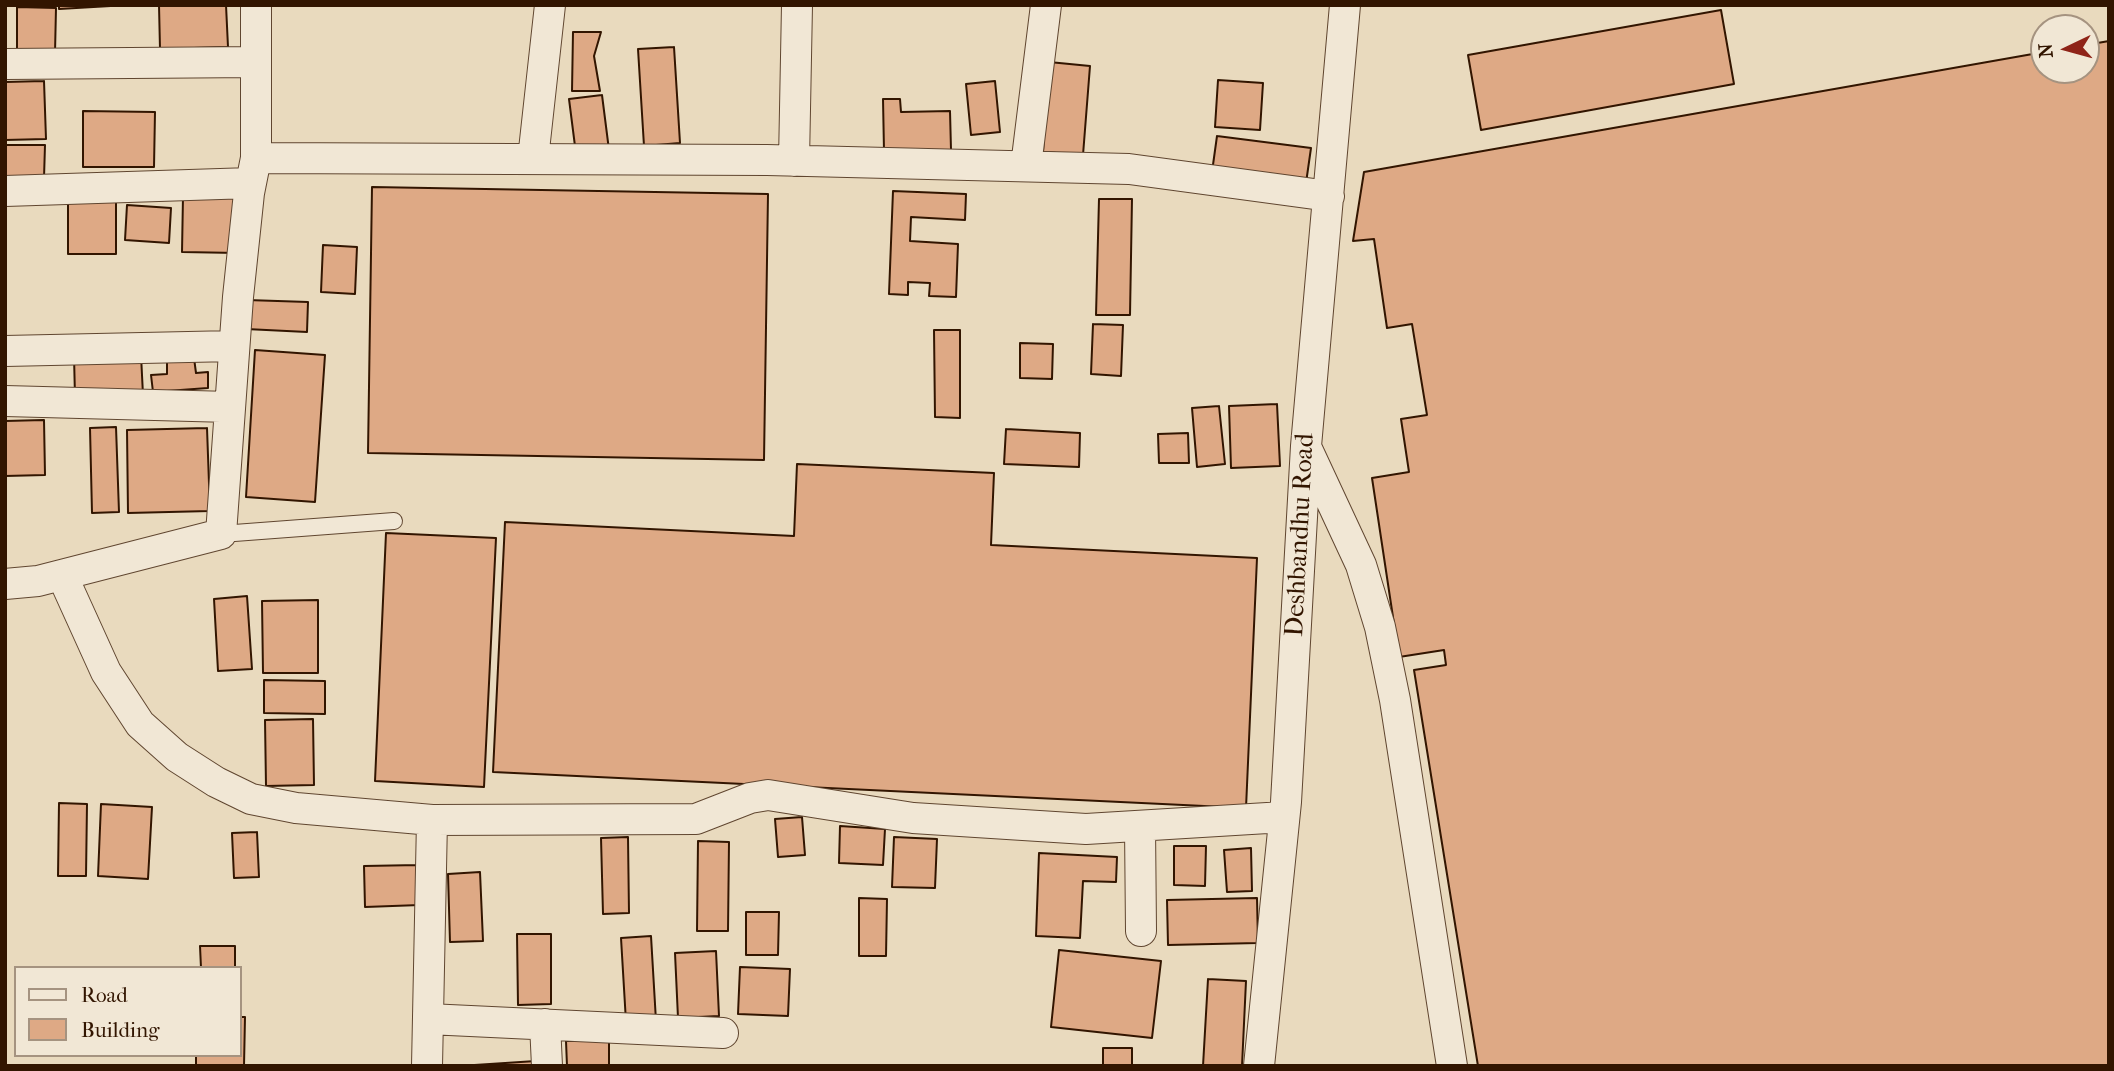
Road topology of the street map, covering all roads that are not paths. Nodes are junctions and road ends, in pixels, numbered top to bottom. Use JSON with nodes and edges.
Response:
{"nodes":[{"id":1,"x":256,"y":5,"type":"edge"},
{"id":2,"x":550,"y":5,"type":"edge"},
{"id":3,"x":797,"y":5,"type":"edge"},
{"id":4,"x":1046,"y":5,"type":"edge"},
{"id":5,"x":1345,"y":5,"type":"edge"},
{"id":6,"x":256,"y":62,"type":"junction"},
{"id":7,"x":5,"y":64,"type":"edge"},
{"id":8,"x":533,"y":159,"type":"junction"},
{"id":9,"x":794,"y":161,"type":"junction"},
{"id":10,"x":1026,"y":166,"type":"junction"},
{"id":11,"x":253,"y":170,"type":"junction"},
{"id":12,"x":5,"y":191,"type":"edge"},
{"id":13,"x":1329,"y":195,"type":"junction"},
{"id":14,"x":234,"y":346,"type":"junction"},
{"id":15,"x":5,"y":351,"type":"edge"},
{"id":16,"x":5,"y":401,"type":"edge"},
{"id":17,"x":230,"y":407,"type":"junction"},
{"id":18,"x":1306,"y":446,"type":"junction"},
{"id":19,"x":394,"y":521,"type":"dead end"},
{"id":20,"x":221,"y":534,"type":"junction"},
{"id":21,"x":62,"y":575,"type":"junction"},
{"id":22,"x":5,"y":584,"type":"edge"},
{"id":23,"x":1284,"y":817,"type":"junction"},
{"id":24,"x":432,"y":820,"type":"junction"},
{"id":25,"x":1140,"y":827,"type":"junction"},
{"id":26,"x":1141,"y":931,"type":"dead end"},
{"id":27,"x":428,"y":1019,"type":"junction"},
{"id":28,"x":545,"y":1024,"type":"junction"},
{"id":29,"x":723,"y":1033,"type":"dead end"},
{"id":30,"x":427,"y":1066,"type":"edge"},
{"id":31,"x":547,"y":1066,"type":"edge"},
{"id":32,"x":1259,"y":1066,"type":"edge"},
{"id":33,"x":1452,"y":1066,"type":"edge"}],
"edges":[{"from":1,"to":6,"type":"street"},
{"from":2,"to":8,"type":"street"},
{"from":3,"to":9,"type":"street"},
{"from":4,"to":10,"type":"street"},
{"from":5,"to":13,"type":"street","name":"Deshbandhu Road"},
{"from":6,"to":7,"type":"street"},
{"from":6,"to":11,"type":"street"},
{"from":8,"to":9,"type":"street"},
{"from":8,"to":11,"type":"street"},
{"from":9,"to":10,"type":"street"},
{"from":10,"to":13,"type":"street"},
{"from":11,"to":12,"type":"street"},
{"from":11,"to":14,"type":"street"},
{"from":13,"to":18,"type":"street","name":"Deshbandhu Road"},
{"from":14,"to":15,"type":"street"},
{"from":14,"to":17,"type":"street"},
{"from":16,"to":17,"type":"street"},
{"from":17,"to":20,"type":"street"},
{"from":18,"to":23,"type":"street","name":"Deshbandhu Road"},
{"from":18,"to":33,"type":"street"},
{"from":19,"to":20,"type":"lane"},
{"from":20,"to":21,"type":"street"},
{"from":21,"to":22,"type":"street"},
{"from":21,"to":24,"type":"street"},
{"from":23,"to":25,"type":"street"},
{"from":23,"to":32,"type":"street","name":"Deshbandhu Road"},
{"from":24,"to":25,"type":"street"},
{"from":24,"to":27,"type":"street"},
{"from":25,"to":26,"type":"street"},
{"from":27,"to":28,"type":"street"},
{"from":27,"to":30,"type":"street"},
{"from":28,"to":29,"type":"street"},
{"from":28,"to":31,"type":"street"}]}
